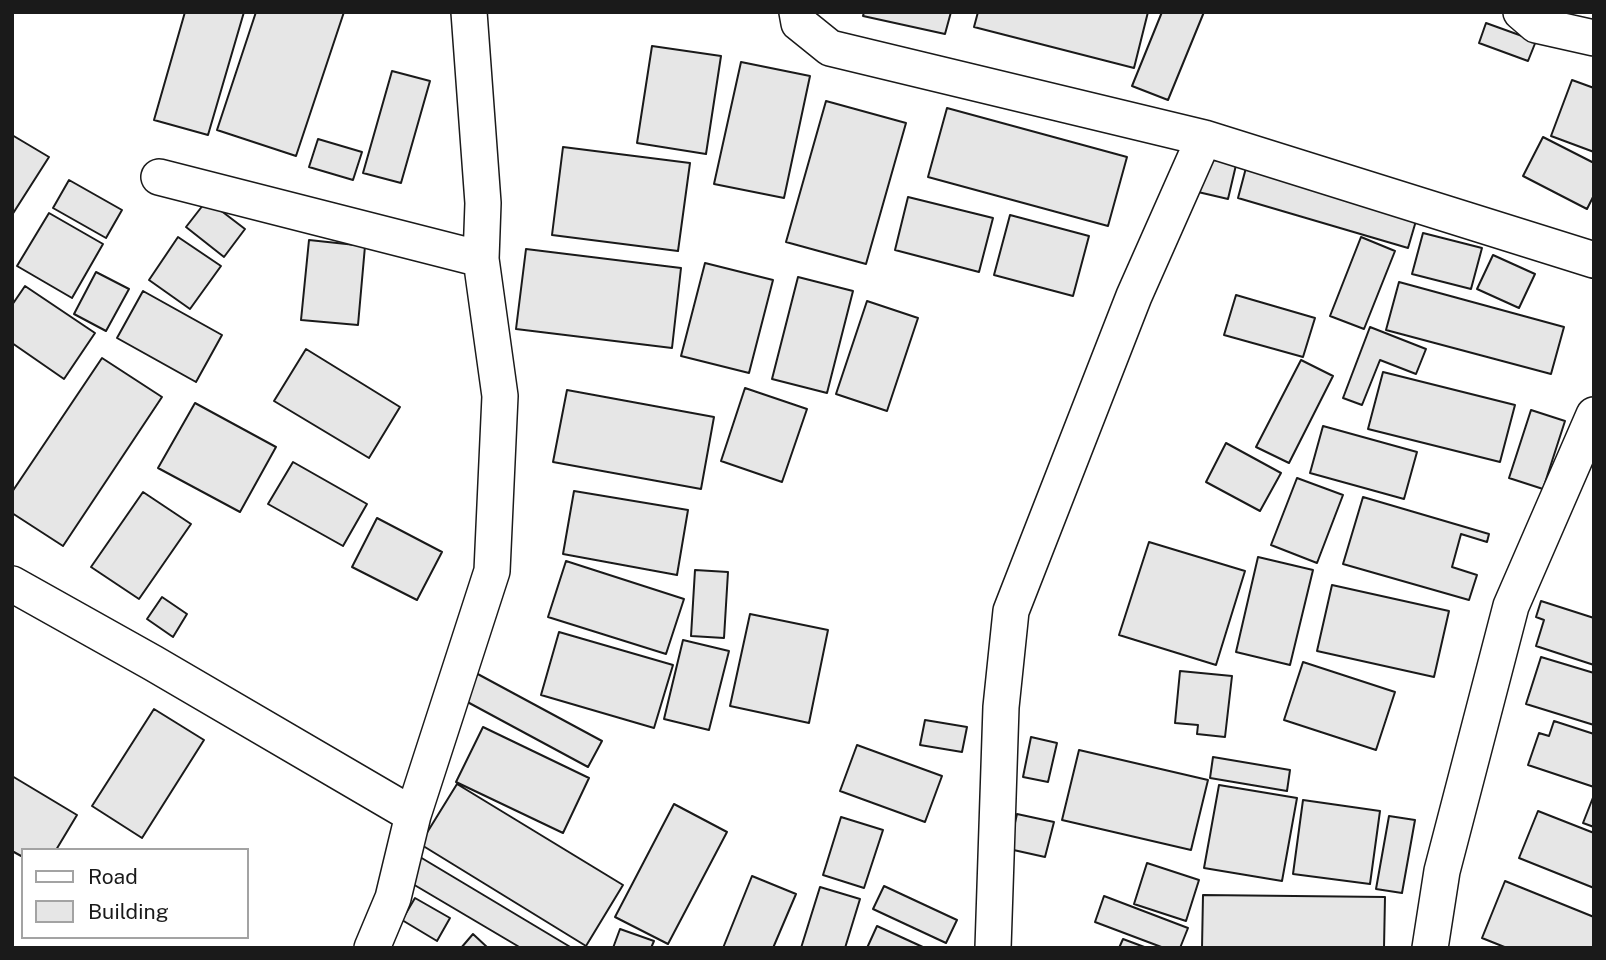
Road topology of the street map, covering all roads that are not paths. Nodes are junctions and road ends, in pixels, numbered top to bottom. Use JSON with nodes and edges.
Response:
{"nodes":[{"id":1,"x":469,"y":12,"type":"edge"},
{"id":2,"x":797,"y":12,"type":"edge"},
{"id":3,"x":1521,"y":12,"type":"edge"},
{"id":4,"x":1594,"y":38,"type":"edge"},
{"id":5,"x":1204,"y":138,"type":"junction"},
{"id":6,"x":159,"y":177,"type":"dead end"},
{"id":7,"x":481,"y":259,"type":"junction"},
{"id":8,"x":1594,"y":260,"type":"edge"},
{"id":9,"x":1594,"y":415,"type":"edge"},
{"id":10,"x":12,"y":584,"type":"edge"},
{"id":11,"x":413,"y":815,"type":"junction"},
{"id":12,"x":372,"y":948,"type":"edge"},
{"id":13,"x":993,"y":948,"type":"edge"},
{"id":14,"x":1430,"y":948,"type":"edge"}],
"edges":[{"from":1,"to":7,"type":"street"},
{"from":2,"to":5,"type":"street"},
{"from":3,"to":4,"type":"street"},
{"from":5,"to":8,"type":"street"},
{"from":5,"to":13,"type":"street"},
{"from":6,"to":7,"type":"street"},
{"from":7,"to":11,"type":"street"},
{"from":9,"to":14,"type":"street"},
{"from":10,"to":11,"type":"street"},
{"from":11,"to":12,"type":"street"}]}
